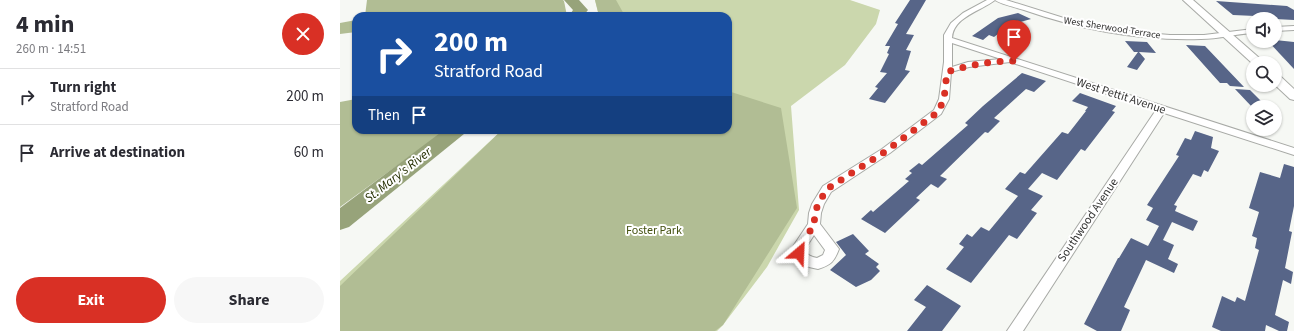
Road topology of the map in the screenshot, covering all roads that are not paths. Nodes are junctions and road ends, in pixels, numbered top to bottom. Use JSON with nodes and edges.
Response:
{"nodes":[{"id":1,"x":992,"y":0,"type":"edge"},
{"id":2,"x":998,"y":0,"type":"edge"},
{"id":3,"x":1188,"y":0,"type":"edge"},
{"id":4,"x":1294,"y":28,"type":"edge"},
{"id":5,"x":1282,"y":29,"type":"edge"},
{"id":6,"x":1246,"y":32,"type":"edge"},
{"id":7,"x":1225,"y":34,"type":"junction"},
{"id":8,"x":948,"y":39,"type":"junction"},
{"id":9,"x":1251,"y":56,"type":"edge"},
{"id":10,"x":1014,"y":61,"type":"junction"},
{"id":11,"x":947,"y":72,"type":"junction"},
{"id":12,"x":1282,"y":85,"type":"edge"},
{"id":13,"x":1294,"y":96,"type":"edge"},
{"id":14,"x":1162,"y":109,"type":"junction"},
{"id":15,"x":1294,"y":152,"type":"edge"},
{"id":16,"x":814,"y":225,"type":"dead end"},
{"id":17,"x":1015,"y":331,"type":"edge"}],
"edges":[{"from":1,"to":8,"type":"street"},
{"from":2,"to":7,"type":"street","name":"West Sherwood Terrace"},
{"from":3,"to":7,"type":"main road"},
{"from":4,"to":5,"type":"street"},
{"from":6,"to":7,"type":"street","name":"West Sherwood Terrace"},
{"from":7,"to":9,"type":"main road"},
{"from":8,"to":10,"type":"street","name":"West Pettit Avenue"},
{"from":8,"to":11,"type":"street"},
{"from":10,"to":11,"type":"street"},
{"from":10,"to":14,"type":"street","name":"West Pettit Avenue"},
{"from":11,"to":16,"type":"street"},
{"from":12,"to":13,"type":"main road"},
{"from":14,"to":15,"type":"street","name":"West Pettit Avenue"},
{"from":14,"to":17,"type":"street","name":"Southwood Avenue"}]}
